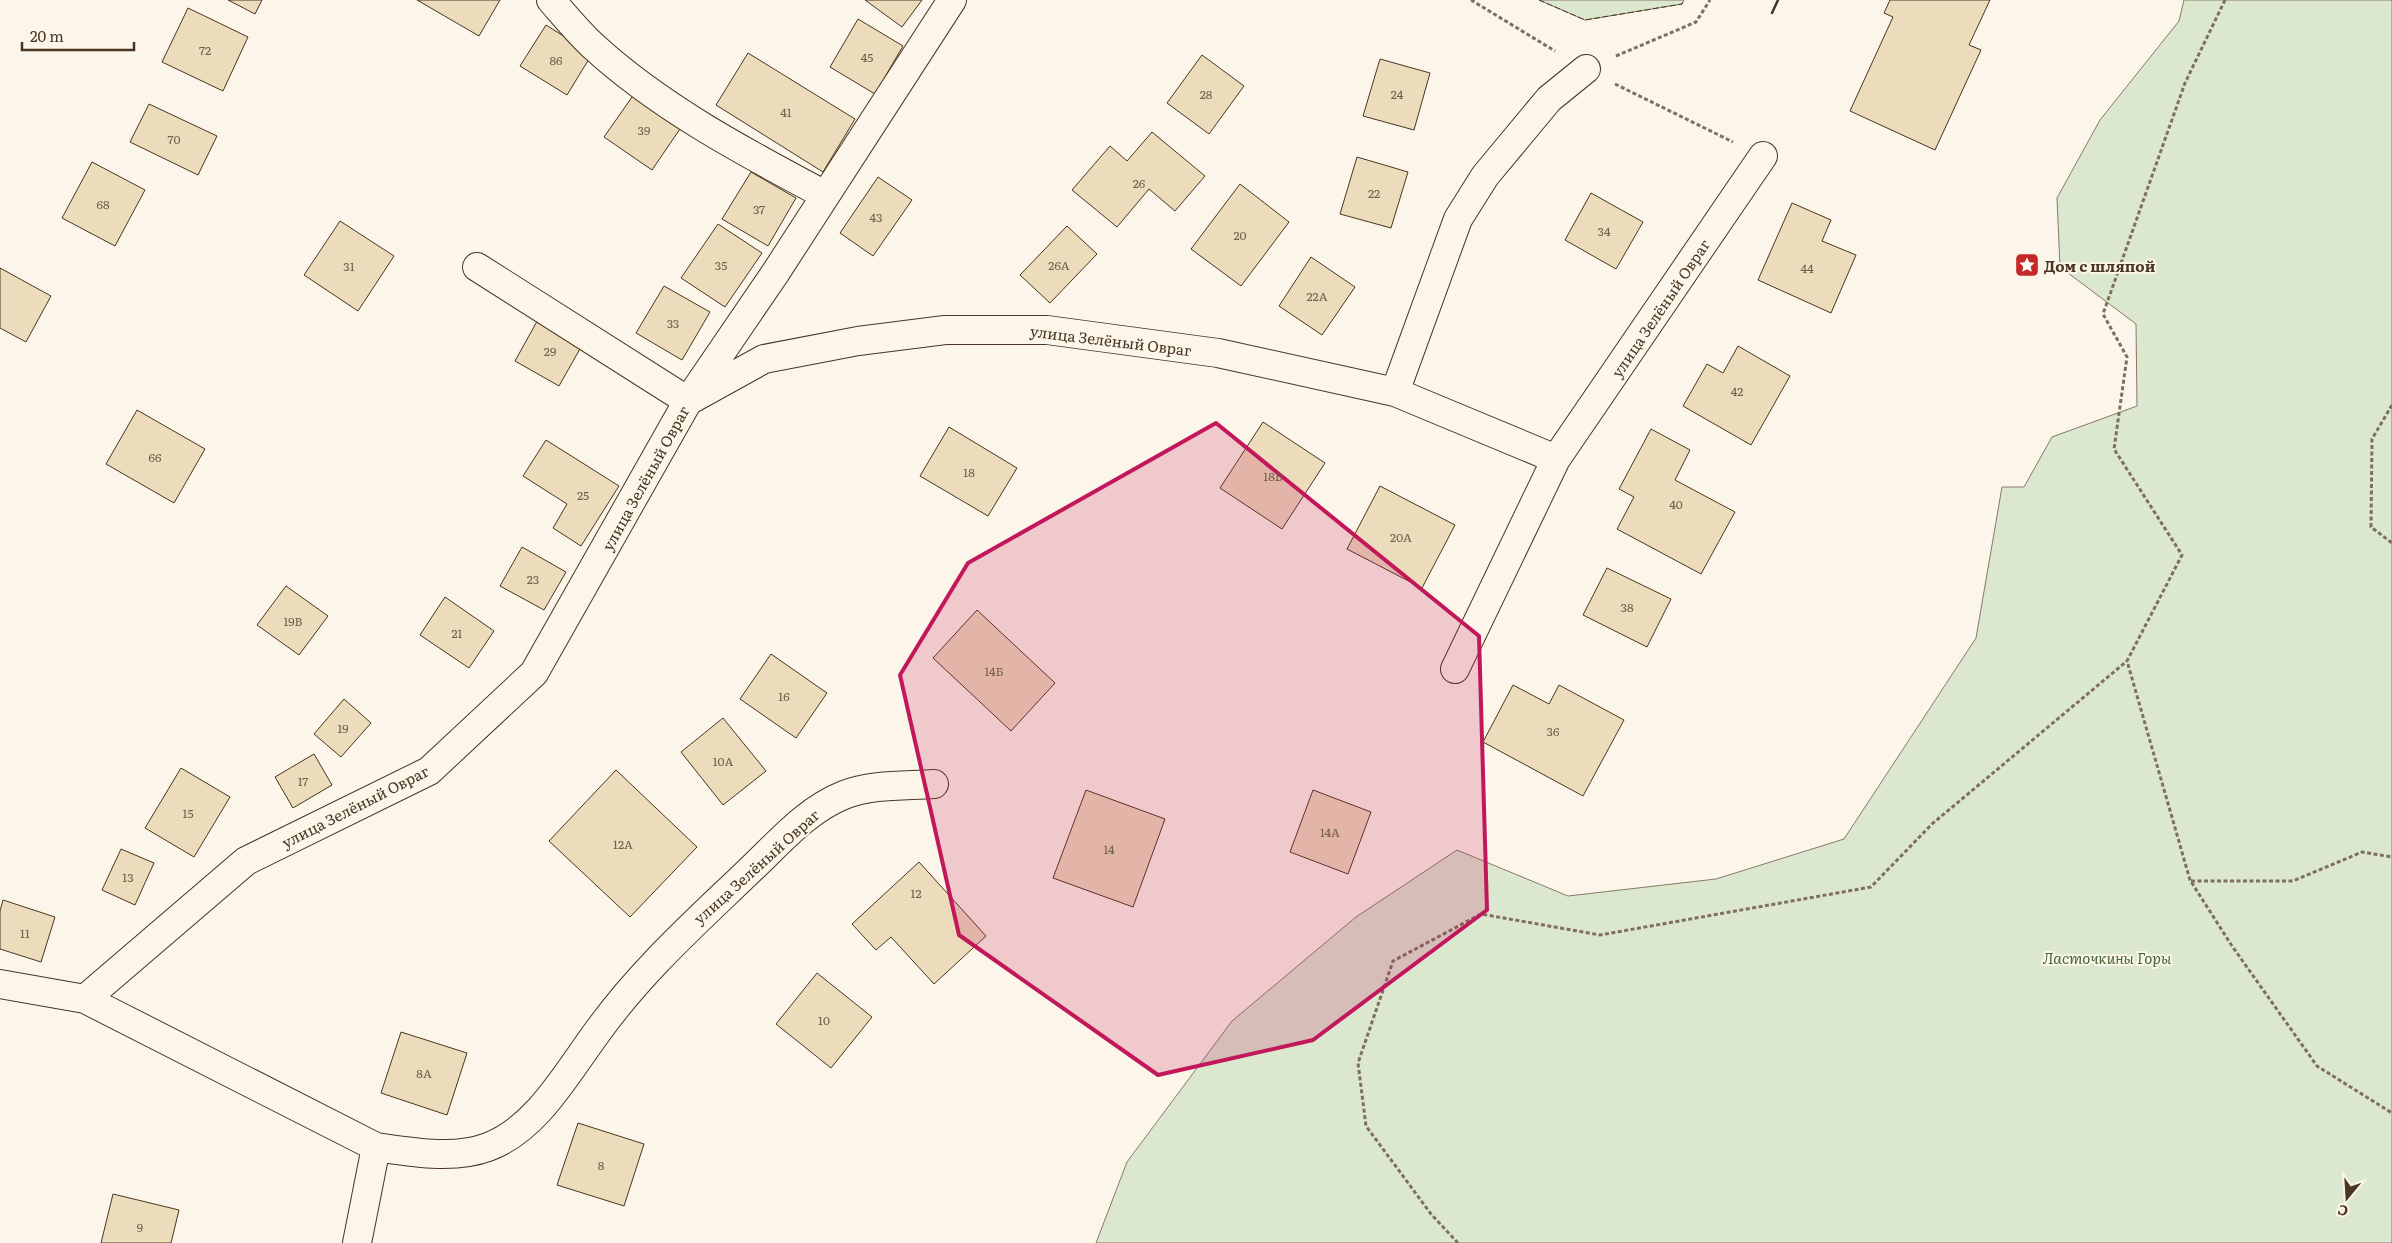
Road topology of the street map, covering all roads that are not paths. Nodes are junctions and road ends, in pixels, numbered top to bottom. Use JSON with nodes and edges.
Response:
{"nodes":[{"id":1,"x":551,"y":0,"type":"edge"},
{"id":2,"x":952,"y":0,"type":"edge"},
{"id":3,"x":1586,"y":69,"type":"road end"},
{"id":4,"x":1763,"y":156,"type":"road end"},
{"id":5,"x":826,"y":195,"type":"junction"},
{"id":6,"x":477,"y":268,"type":"dead end"},
{"id":7,"x":1395,"y":392,"type":"junction"},
{"id":8,"x":688,"y":402,"type":"junction"},
{"id":9,"x":1556,"y":459,"type":"junction"},
{"id":10,"x":1455,"y":668,"type":"dead end"},
{"id":11,"x":934,"y":784,"type":"dead end"},
{"id":12,"x":0,"y":984,"type":"edge"},
{"id":13,"x":85,"y":999,"type":"junction"},
{"id":14,"x":376,"y":1147,"type":"junction"},
{"id":15,"x":357,"y":1243,"type":"edge"}],
"edges":[{"from":1,"to":5,"type":"street"},
{"from":2,"to":5,"type":"street"},
{"from":3,"to":7,"type":"street"},
{"from":4,"to":9,"type":"street","name":"улица Зелёный Овраг"},
{"from":5,"to":8,"type":"street"},
{"from":6,"to":8,"type":"street"},
{"from":7,"to":8,"type":"street","name":"улица Зелёный Овраг"},
{"from":7,"to":9,"type":"street","name":"улица Зелёный Овраг"},
{"from":8,"to":13,"type":"street","name":"улица Зелёный Овраг"},
{"from":9,"to":10,"type":"street","name":"улица Зелёный Овраг"},
{"from":11,"to":14,"type":"street","name":"улица Зелёный Овраг"},
{"from":12,"to":13,"type":"street","name":"улица Зелёный Овраг"},
{"from":13,"to":14,"type":"street","name":"улица Зелёный Овраг"},
{"from":14,"to":15,"type":"street"}]}
